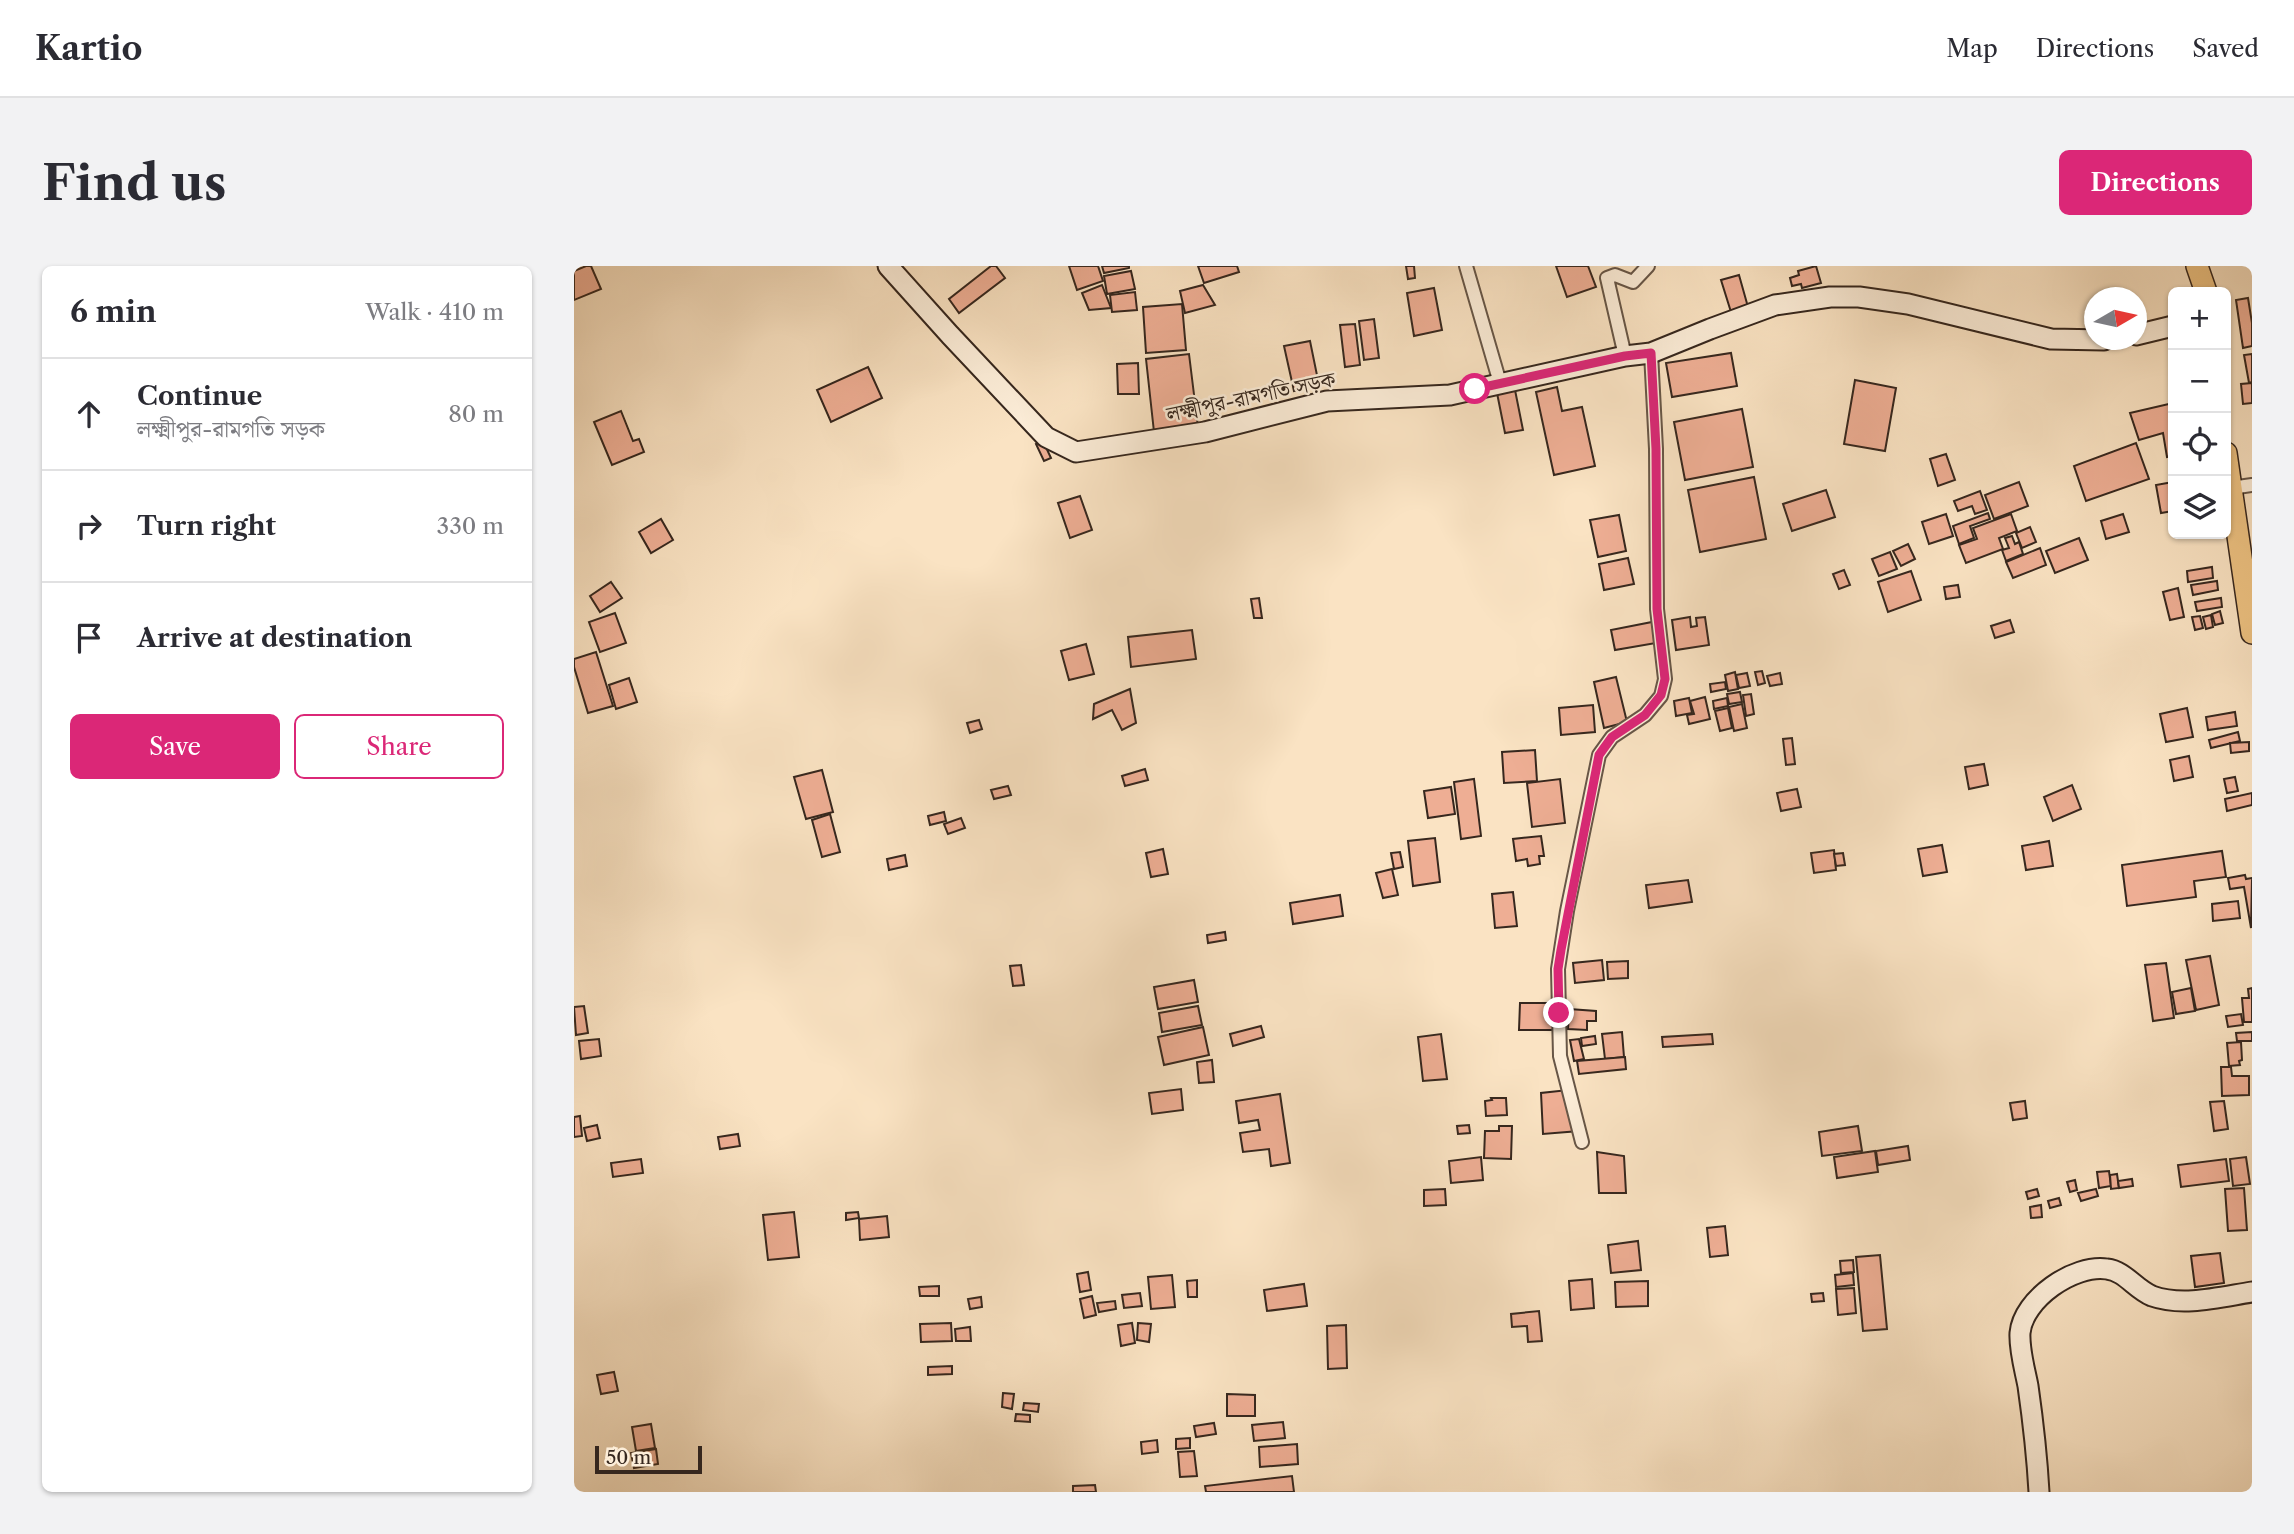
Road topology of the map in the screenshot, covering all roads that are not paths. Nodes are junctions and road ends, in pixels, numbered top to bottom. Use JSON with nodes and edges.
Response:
{"nodes":[{"id":1,"x":888,"y":266,"type":"edge"},
{"id":2,"x":1466,"y":266,"type":"edge"},
{"id":3,"x":1648,"y":266,"type":"edge"},
{"id":4,"x":2197,"y":266,"type":"edge"},
{"id":5,"x":2195,"y":287,"type":"edge"},
{"id":6,"x":2204,"y":287,"type":"edge"},
{"id":7,"x":2168,"y":327,"type":"edge"},
{"id":8,"x":2147,"y":332,"type":"edge"},
{"id":9,"x":2147,"y":336,"type":"edge"},
{"id":10,"x":2168,"y":339,"type":"edge"},
{"id":11,"x":2084,"y":340,"type":"edge"},
{"id":12,"x":1651,"y":353,"type":"junction"},
{"id":13,"x":1625,"y":356,"type":"junction"},
{"id":14,"x":1500,"y":383,"type":"junction"},
{"id":15,"x":2231,"y":464,"type":"edge"},
{"id":16,"x":2241,"y":487,"type":"edge"},
{"id":17,"x":2252,"y":633,"type":"edge"},
{"id":18,"x":1582,"y":1142,"type":"dead end"},
{"id":19,"x":2252,"y":1292,"type":"edge"},
{"id":20,"x":2039,"y":1492,"type":"edge"}],
"edges":[{"from":1,"to":14,"type":"main road","name":"লক্ষ্মীপুর-রামগতি সড়ক"},
{"from":2,"to":14,"type":"street"},
{"from":3,"to":13,"type":"street"},
{"from":4,"to":5,"type":"main road"},
{"from":4,"to":6,"type":"main road"},
{"from":7,"to":8,"type":"main road"},
{"from":9,"to":10,"type":"main road"},
{"from":11,"to":12,"type":"main road","name":"লক্ষ্মীপুর-রামগতি সড়ক"},
{"from":12,"to":13,"type":"main road","name":"লক্ষ্মীপুর-রামগতি সড়ক"},
{"from":12,"to":18,"type":"street"},
{"from":13,"to":14,"type":"main road","name":"লক্ষ্মীপুর-রামগতি সড়ক"},
{"from":15,"to":16,"type":"main road"},
{"from":16,"to":17,"type":"main road"},
{"from":19,"to":20,"type":"main road"}]}
